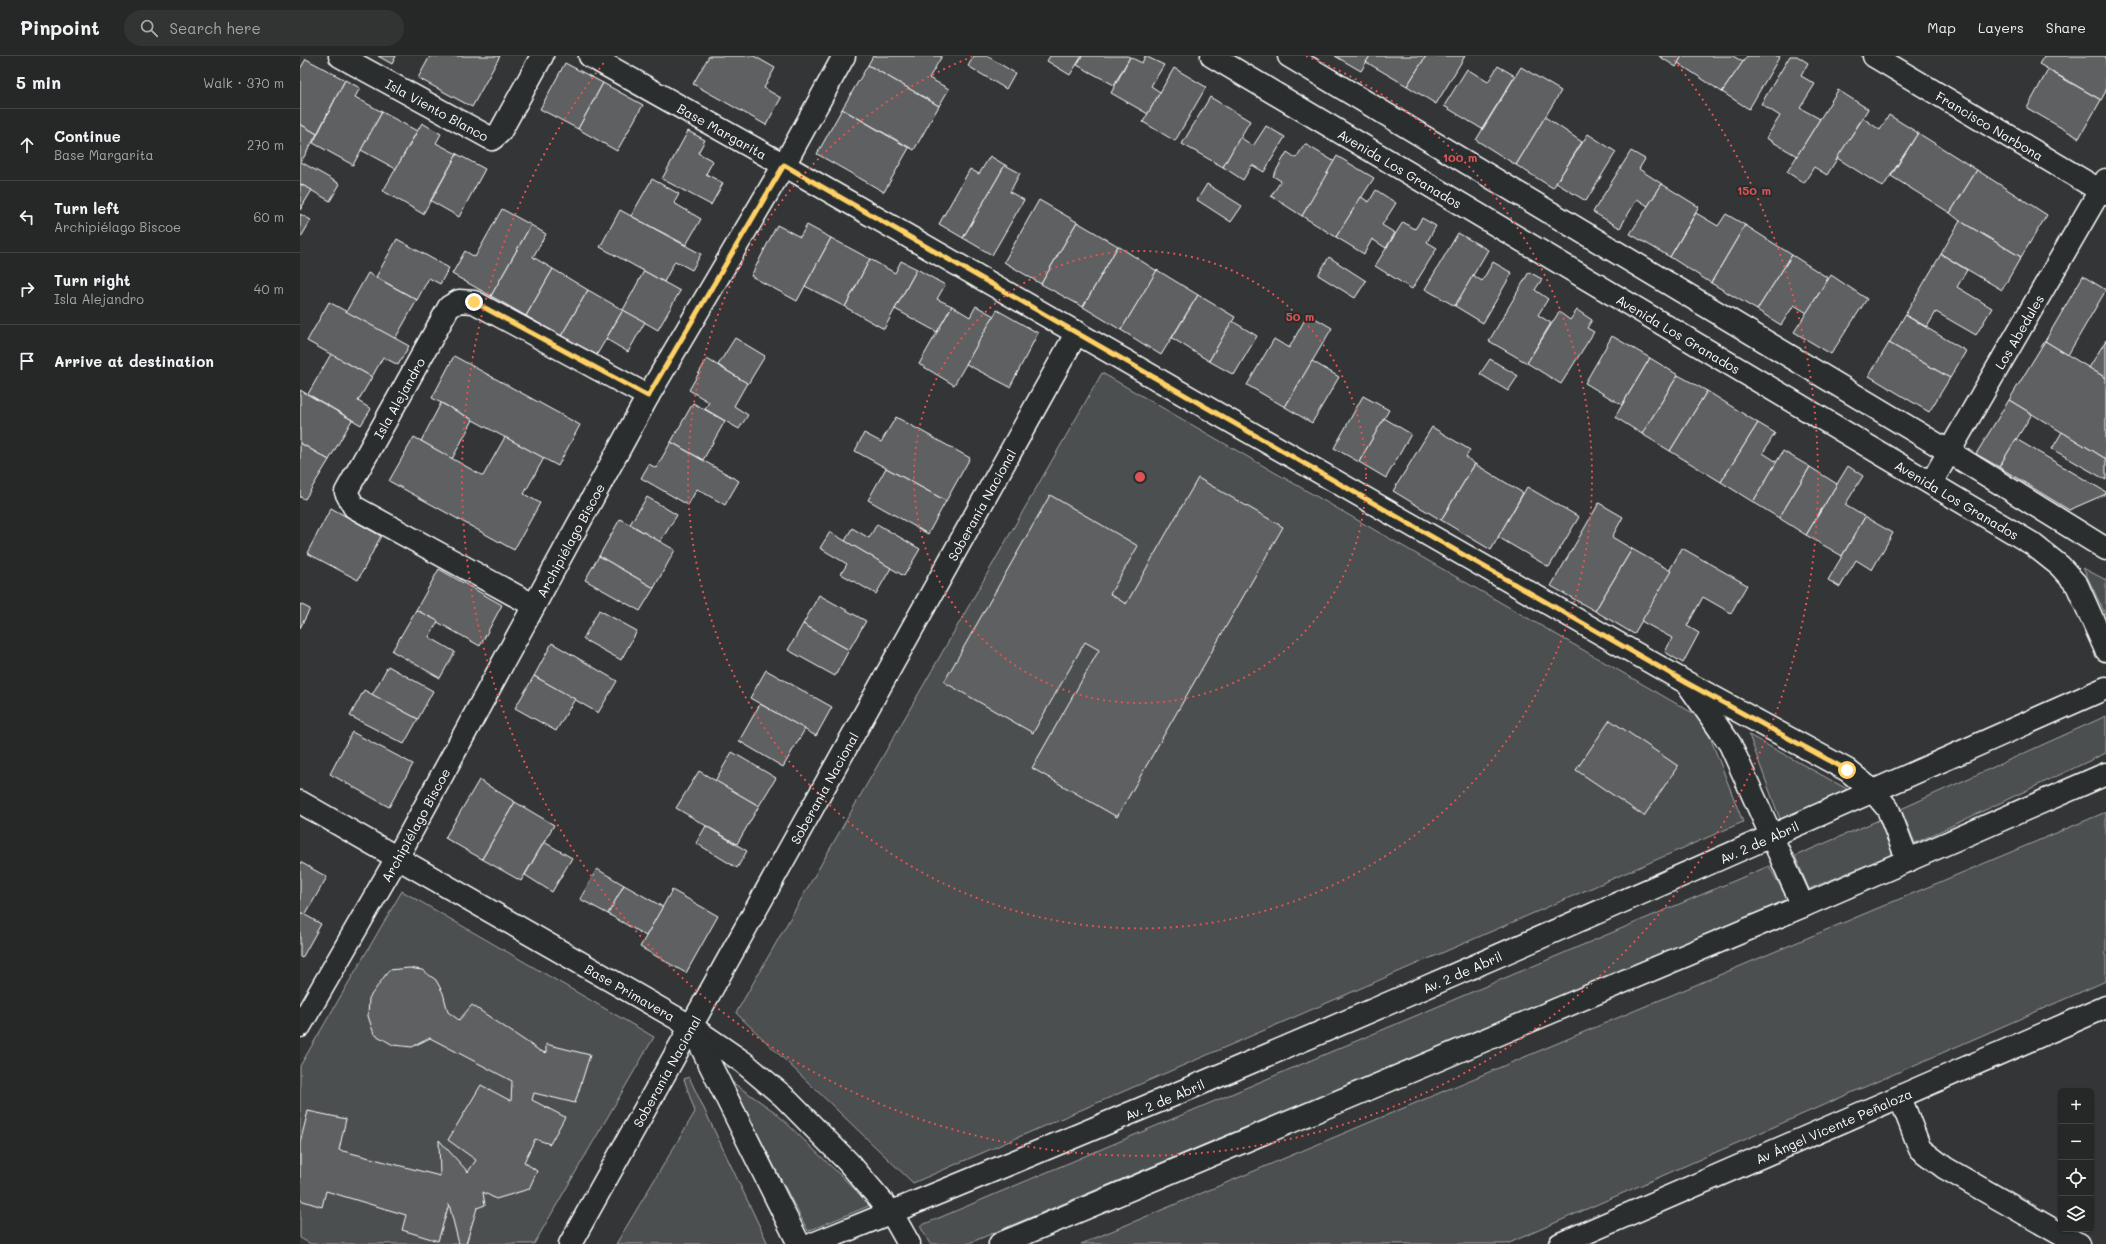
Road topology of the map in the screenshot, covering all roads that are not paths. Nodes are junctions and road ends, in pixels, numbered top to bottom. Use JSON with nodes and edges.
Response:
{"nodes":[{"id":1,"x":340,"y":56,"type":"edge"},
{"id":2,"x":542,"y":56,"type":"edge"},
{"id":3,"x":590,"y":56,"type":"edge"},
{"id":4,"x":844,"y":56,"type":"edge"},
{"id":5,"x":1212,"y":56,"type":"edge"},
{"id":6,"x":1289,"y":56,"type":"edge"},
{"id":7,"x":1874,"y":56,"type":"edge"},
{"id":8,"x":784,"y":165,"type":"junction"},
{"id":9,"x":2104,"y":188,"type":"edge"},
{"id":10,"x":1077,"y":332,"type":"junction"},
{"id":11,"x":648,"y":396,"type":"junction"},
{"id":12,"x":1948,"y":451,"type":"junction"},
{"id":13,"x":1931,"y":483,"type":"junction"},
{"id":14,"x":2106,"y":549,"type":"edge"},
{"id":15,"x":533,"y":605,"type":"junction"},
{"id":16,"x":2106,"y":650,"type":"edge"},
{"id":17,"x":1687,"y":683,"type":"junction"},
{"id":18,"x":2106,"y":688,"type":"edge"},
{"id":19,"x":2106,"y":774,"type":"edge"},
{"id":20,"x":1873,"y":791,"type":"junction"},
{"id":21,"x":300,"y":802,"type":"edge"},
{"id":22,"x":1772,"y":836,"type":"junction"},
{"id":23,"x":397,"y":858,"type":"junction"},
{"id":24,"x":1908,"y":861,"type":"junction"},
{"id":25,"x":1803,"y":906,"type":"junction"},
{"id":26,"x":2106,"y":1007,"type":"edge"},
{"id":27,"x":300,"y":1026,"type":"edge"},
{"id":28,"x":692,"y":1027,"type":"junction"},
{"id":29,"x":1900,"y":1097,"type":"junction"},
{"id":30,"x":892,"y":1212,"type":"junction"},
{"id":31,"x":570,"y":1244,"type":"edge"},
{"id":32,"x":799,"y":1244,"type":"edge"},
{"id":33,"x":813,"y":1244,"type":"edge"},
{"id":34,"x":909,"y":1244,"type":"edge"},
{"id":35,"x":1000,"y":1244,"type":"edge"},
{"id":36,"x":1560,"y":1244,"type":"edge"},
{"id":37,"x":2078,"y":1244,"type":"edge"}],
"edges":[{"from":1,"to":2,"type":"street","name":"Isla Viento Blanco"},
{"from":3,"to":8,"type":"street","name":"Base Margarita"},
{"from":4,"to":8,"type":"street","name":"Archipiélago Biscoe"},
{"from":5,"to":13,"type":"street","name":"Avenida Los Granados"},
{"from":6,"to":12,"type":"street"},
{"from":7,"to":9,"type":"street","name":"Francisco Narbona"},
{"from":8,"to":10,"type":"street","name":"Base Margarita"},
{"from":8,"to":11,"type":"street","name":"Archipiélago Biscoe"},
{"from":9,"to":12,"type":"street","name":"Los Abedules"},
{"from":10,"to":17,"type":"street","name":"Base Margarita"},
{"from":10,"to":28,"type":"street","name":"Soberanía Nacional"},
{"from":11,"to":15,"type":"street","name":"Archipiélago Biscoe"},
{"from":11,"to":15,"type":"street","name":"Isla Alejandro"},
{"from":12,"to":13,"type":"street","name":"Los Abedules"},
{"from":12,"to":14,"type":"street"},
{"from":13,"to":16,"type":"street","name":"Avenida Los Granados"},
{"from":15,"to":23,"type":"street","name":"Archipiélago Biscoe"},
{"from":17,"to":20,"type":"street","name":"Base Margarita"},
{"from":17,"to":22,"type":"street","name":"Base Margarita"},
{"from":18,"to":20,"type":"street","name":"Av. 2 de Abril"},
{"from":19,"to":24,"type":"street"},
{"from":20,"to":22,"type":"street","name":"Av. 2 de Abril"},
{"from":20,"to":24,"type":"street","name":"Base Margarita"},
{"from":21,"to":23,"type":"street","name":"Base Primavera"},
{"from":22,"to":25,"type":"street","name":"Base Margarita"},
{"from":22,"to":30,"type":"street","name":"Av. 2 de Abril"},
{"from":23,"to":27,"type":"street","name":"Archipiélago Biscoe"},
{"from":23,"to":28,"type":"street","name":"Base Primavera"},
{"from":24,"to":25,"type":"street"},
{"from":25,"to":35,"type":"street"},
{"from":26,"to":29,"type":"street","name":"Av Ángel Vicente Peñaloza"},
{"from":28,"to":30,"type":"street","name":"Base Primavera"},
{"from":28,"to":31,"type":"street","name":"Soberanía Nacional"},
{"from":28,"to":32,"type":"street"},
{"from":29,"to":36,"type":"street","name":"Av Ángel Vicente Peñaloza"},
{"from":29,"to":37,"type":"street"},
{"from":30,"to":33,"type":"street","name":"Av. 2 de Abril"},
{"from":30,"to":34,"type":"street","name":"Base Primavera"}]}
